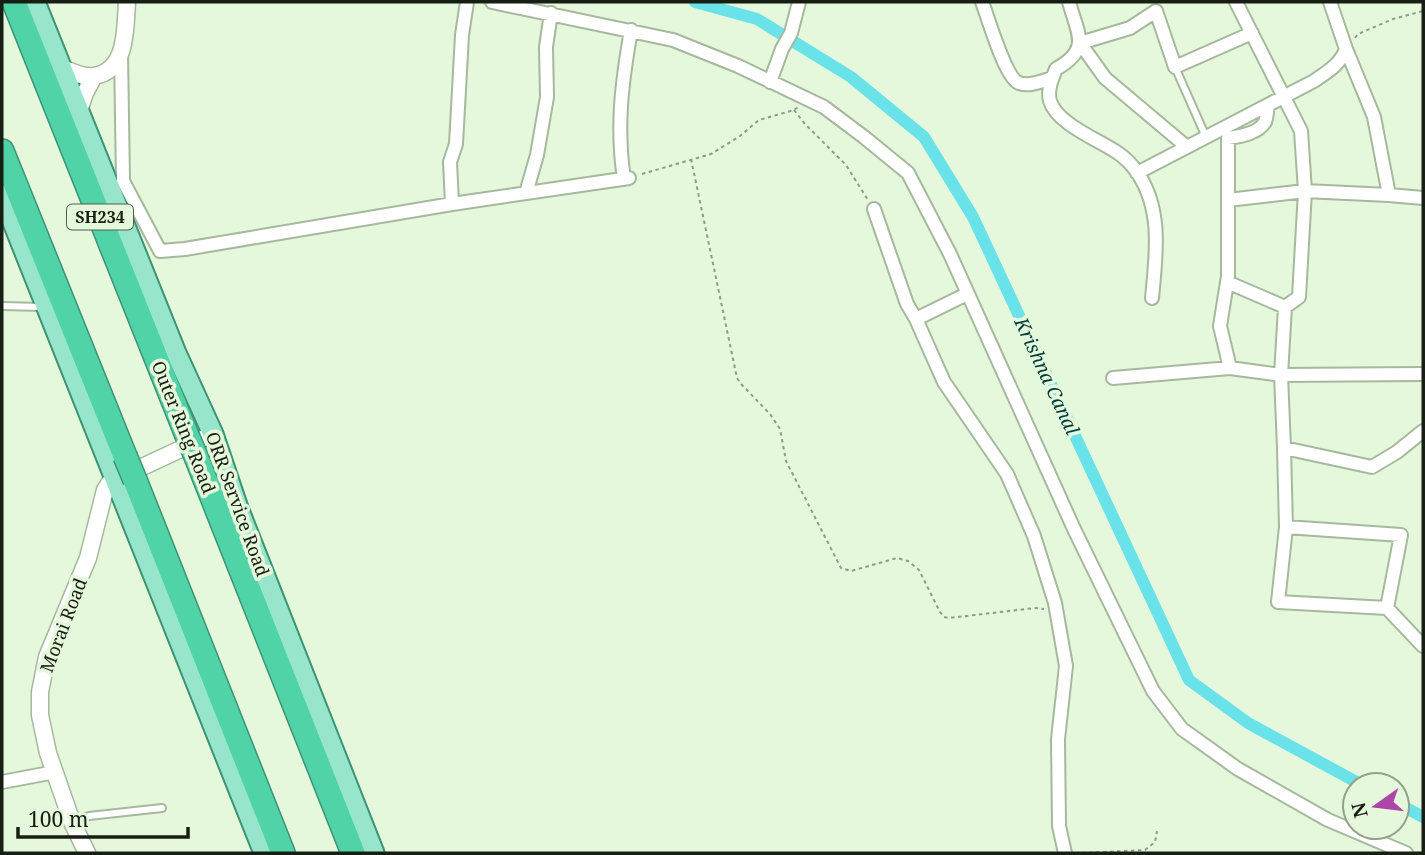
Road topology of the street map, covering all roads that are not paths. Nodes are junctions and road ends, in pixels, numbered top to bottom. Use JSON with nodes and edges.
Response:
{"nodes":[{"id":1,"x":13,"y":2,"type":"edge"},
{"id":2,"x":35,"y":2,"type":"edge"},
{"id":3,"x":127,"y":2,"type":"edge"},
{"id":4,"x":467,"y":2,"type":"edge"},
{"id":5,"x":492,"y":2,"type":"edge"},
{"id":6,"x":982,"y":2,"type":"edge"},
{"id":7,"x":1069,"y":2,"type":"edge"},
{"id":8,"x":1236,"y":2,"type":"edge"},
{"id":9,"x":1330,"y":2,"type":"edge"},
{"id":10,"x":800,"y":3,"type":"edge"},
{"id":11,"x":1156,"y":6,"type":"edge"},
{"id":12,"x":551,"y":13,"type":"junction"},
{"id":13,"x":631,"y":30,"type":"junction"},
{"id":14,"x":1252,"y":33,"type":"junction"},
{"id":15,"x":1080,"y":43,"type":"junction"},
{"id":16,"x":1346,"y":49,"type":"junction"},
{"id":17,"x":121,"y":52,"type":"junction"},
{"id":18,"x":1175,"y":67,"type":"junction"},
{"id":19,"x":62,"y":68,"type":"junction"},
{"id":20,"x":94,"y":76,"type":"junction"},
{"id":21,"x":1052,"y":78,"type":"junction"},
{"id":22,"x":770,"y":82,"type":"junction"},
{"id":23,"x":1283,"y":97,"type":"junction"},
{"id":24,"x":1268,"y":105,"type":"junction"},
{"id":25,"x":79,"y":111,"type":"junction"},
{"id":26,"x":1206,"y":137,"type":"junction"},
{"id":27,"x":1187,"y":147,"type":"junction"},
{"id":28,"x":2,"y":151,"type":"edge"},
{"id":29,"x":1137,"y":173,"type":"junction"},
{"id":30,"x":1305,"y":191,"type":"junction"},
{"id":31,"x":526,"y":193,"type":"junction"},
{"id":32,"x":2,"y":195,"type":"edge"},
{"id":33,"x":1389,"y":195,"type":"junction"},
{"id":34,"x":1423,"y":198,"type":"edge"},
{"id":35,"x":1228,"y":200,"type":"junction"},
{"id":36,"x":453,"y":204,"type":"junction"},
{"id":37,"x":874,"y":209,"type":"road end"},
{"id":38,"x":1227,"y":282,"type":"junction"},
{"id":39,"x":967,"y":294,"type":"junction"},
{"id":40,"x":1152,"y":298,"type":"dead end"},
{"id":41,"x":2,"y":306,"type":"edge"},
{"id":42,"x":46,"y":307,"type":"junction"},
{"id":43,"x":1285,"y":307,"type":"junction"},
{"id":44,"x":916,"y":318,"type":"junction"},
{"id":45,"x":1230,"y":368,"type":"junction"},
{"id":46,"x":1423,"y":374,"type":"edge"},
{"id":47,"x":1281,"y":375,"type":"junction"},
{"id":48,"x":1113,"y":379,"type":"dead end"},
{"id":49,"x":1423,"y":431,"type":"edge"},
{"id":50,"x":213,"y":434,"type":"junction"},
{"id":51,"x":1284,"y":447,"type":"junction"},
{"id":52,"x":124,"y":480,"type":"junction"},
{"id":53,"x":1286,"y":527,"type":"junction"},
{"id":54,"x":1387,"y":608,"type":"junction"},
{"id":55,"x":1423,"y":646,"type":"edge"},
{"id":56,"x":55,"y":772,"type":"junction"},
{"id":57,"x":2,"y":782,"type":"edge"},
{"id":58,"x":162,"y":808,"type":"dead end"},
{"id":59,"x":72,"y":822,"type":"junction"},
{"id":60,"x":87,"y":853,"type":"edge"},
{"id":61,"x":264,"y":853,"type":"edge"},
{"id":62,"x":283,"y":853,"type":"edge"},
{"id":63,"x":353,"y":853,"type":"edge"},
{"id":64,"x":374,"y":853,"type":"edge"},
{"id":65,"x":1065,"y":853,"type":"edge"},
{"id":66,"x":1406,"y":853,"type":"edge"}],
"edges":[{"from":1,"to":63,"type":"highway","name":"Outer Ring Road","number":"SH234"},
{"from":2,"to":19,"type":"main road","name":"ORR Service Road"},
{"from":3,"to":17,"type":"street"},
{"from":4,"to":36,"type":"street"},
{"from":5,"to":12,"type":"street"},
{"from":6,"to":21,"type":"street"},
{"from":7,"to":15,"type":"street"},
{"from":8,"to":14,"type":"street"},
{"from":9,"to":16,"type":"street"},
{"from":10,"to":22,"type":"street"},
{"from":11,"to":15,"type":"street"},
{"from":11,"to":18,"type":"street"},
{"from":12,"to":13,"type":"street"},
{"from":12,"to":31,"type":"street"},
{"from":13,"to":22,"type":"street"},
{"from":13,"to":31,"type":"street"},
{"from":14,"to":18,"type":"street"},
{"from":14,"to":23,"type":"street"},
{"from":15,"to":21,"type":"street"},
{"from":15,"to":27,"type":"street"},
{"from":16,"to":23,"type":"street"},
{"from":16,"to":33,"type":"street"},
{"from":17,"to":20,"type":"street"},
{"from":17,"to":36,"type":"street"},
{"from":18,"to":26,"type":"lane"},
{"from":19,"to":20,"type":"street"},
{"from":19,"to":25,"type":"main road","name":"ORR Service Road"},
{"from":20,"to":25,"type":"street"},
{"from":21,"to":29,"type":"street"},
{"from":22,"to":39,"type":"street"},
{"from":23,"to":24,"type":"street"},
{"from":23,"to":30,"type":"street"},
{"from":24,"to":26,"type":"street"},
{"from":24,"to":35,"type":"street"},
{"from":25,"to":50,"type":"main road","name":"ORR Service Road"},
{"from":26,"to":27,"type":"street"},
{"from":27,"to":29,"type":"street"},
{"from":28,"to":52,"type":"highway","bridge":true},
{"from":29,"to":40,"type":"street"},
{"from":30,"to":33,"type":"street"},
{"from":30,"to":35,"type":"street"},
{"from":30,"to":43,"type":"street"},
{"from":31,"to":36,"type":"street"},
{"from":32,"to":42,"type":"main road"},
{"from":33,"to":34,"type":"street"},
{"from":35,"to":38,"type":"street"},
{"from":37,"to":44,"type":"street"},
{"from":38,"to":43,"type":"street"},
{"from":38,"to":45,"type":"street"},
{"from":39,"to":44,"type":"street"},
{"from":39,"to":66,"type":"street"},
{"from":41,"to":42,"type":"lane"},
{"from":42,"to":52,"type":"main road"},
{"from":43,"to":47,"type":"street"},
{"from":44,"to":65,"type":"street"},
{"from":45,"to":47,"type":"street"},
{"from":45,"to":48,"type":"street"},
{"from":46,"to":47,"type":"street"},
{"from":47,"to":51,"type":"street"},
{"from":49,"to":51,"type":"street"},
{"from":50,"to":52,"type":"street"},
{"from":50,"to":64,"type":"main road","name":"ORR Service Road"},
{"from":51,"to":53,"type":"street"},
{"from":52,"to":56,"type":"street","name":"Morai Road"},
{"from":52,"to":61,"type":"main road"},
{"from":52,"to":62,"type":"highway"},
{"from":53,"to":54,"type":"street"},
{"from":53,"to":54,"type":"street"},
{"from":54,"to":55,"type":"street"},
{"from":56,"to":57,"type":"street"},
{"from":56,"to":59,"type":"street","name":"Morai Road"},
{"from":58,"to":59,"type":"lane"},
{"from":59,"to":60,"type":"street","name":"Morai Road"}]}
